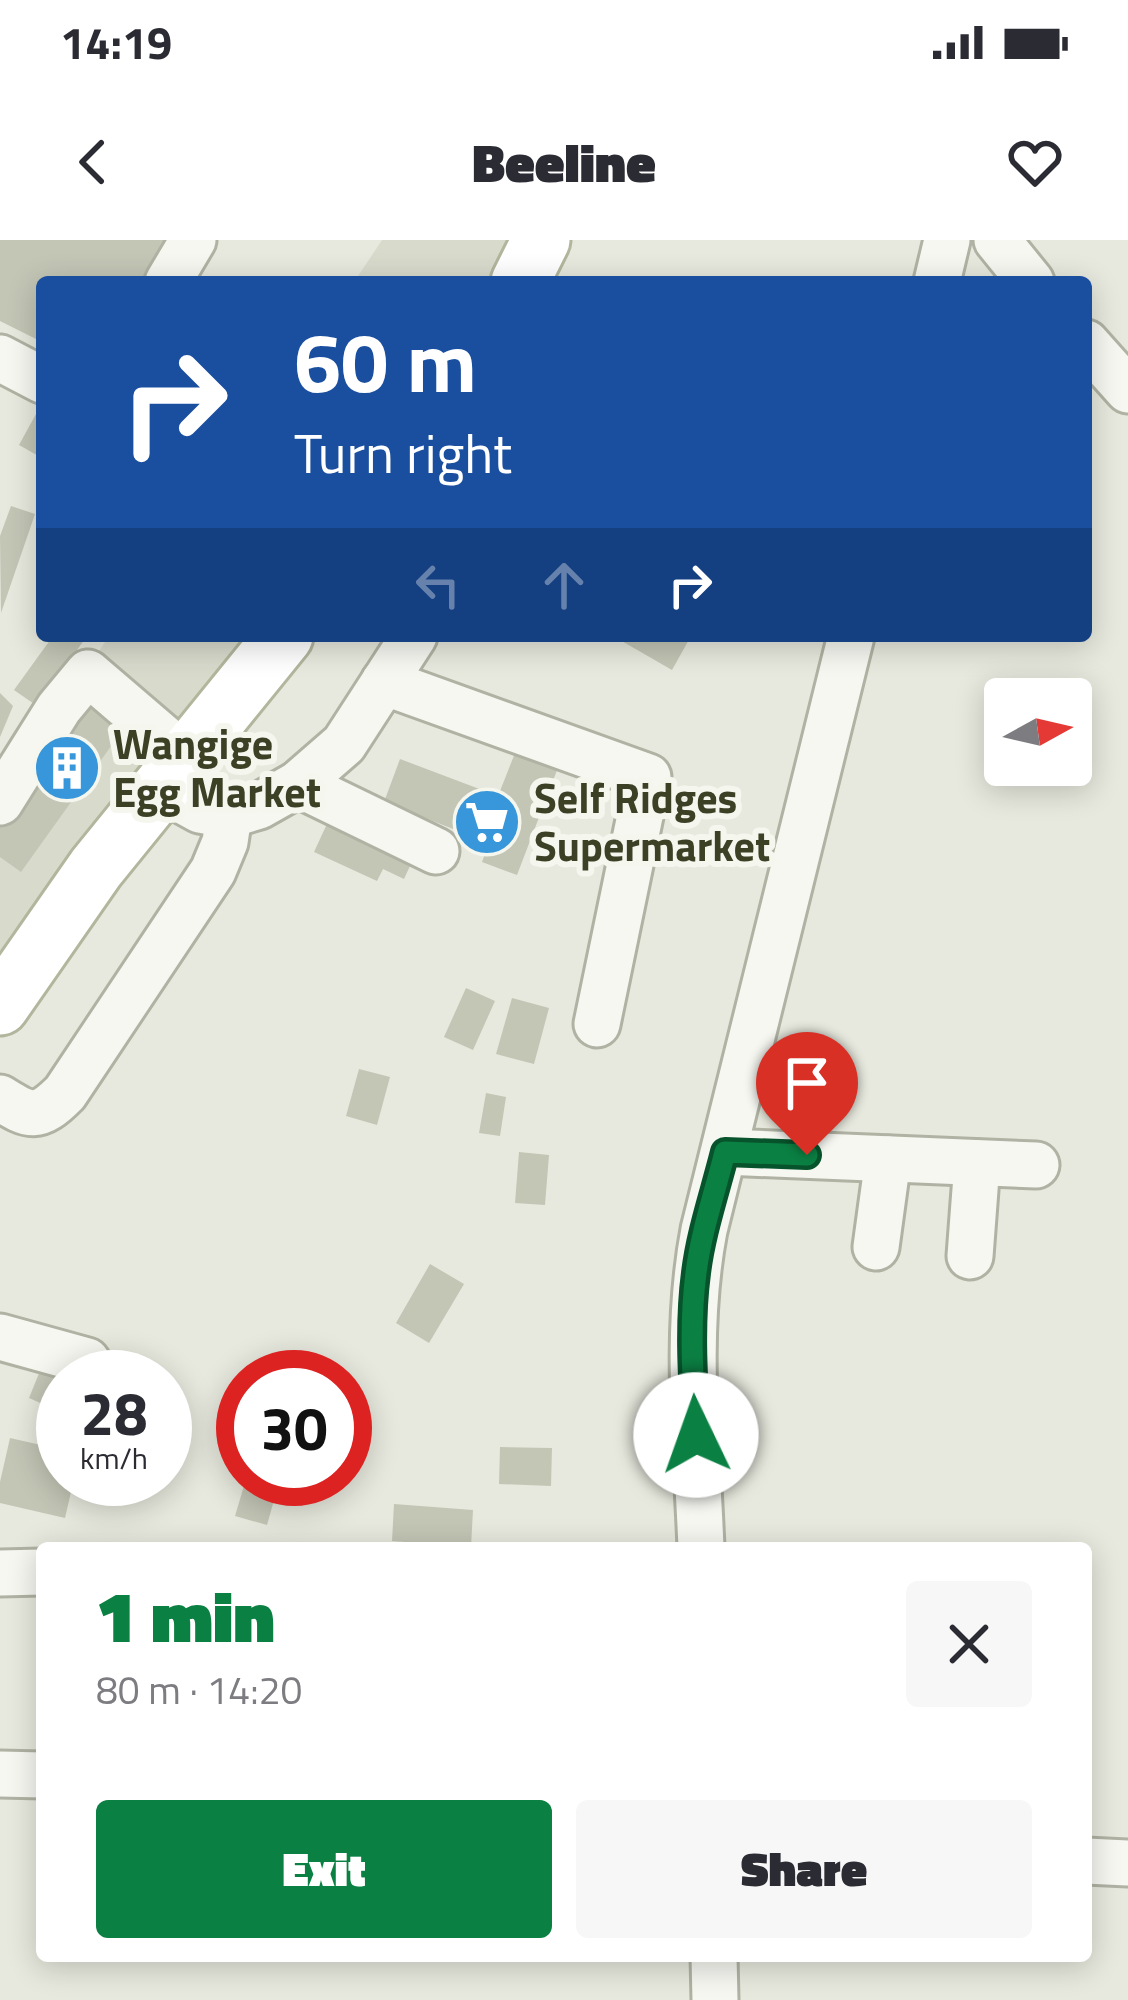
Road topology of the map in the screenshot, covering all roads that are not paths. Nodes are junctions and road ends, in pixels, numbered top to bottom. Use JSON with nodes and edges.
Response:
{"nodes":[{"id":1,"x":194,"y":240,"type":"edge"},
{"id":2,"x":541,"y":240,"type":"edge"},
{"id":3,"x":947,"y":240,"type":"edge"},
{"id":4,"x":998,"y":240,"type":"edge"},
{"id":5,"x":172,"y":276,"type":"edge"},
{"id":6,"x":523,"y":276,"type":"edge"},
{"id":7,"x":938,"y":276,"type":"edge"},
{"id":8,"x":1026,"y":276,"type":"edge"},
{"id":9,"x":1092,"y":351,"type":"edge"},
{"id":10,"x":0,"y":358,"type":"edge"},
{"id":11,"x":36,"y":377,"type":"edge"},
{"id":12,"x":1128,"y":390,"type":"edge"},
{"id":13,"x":279,"y":642,"type":"edge"},
{"id":14,"x":410,"y":642,"type":"edge"},
{"id":15,"x":850,"y":642,"type":"edge"},
{"id":16,"x":384,"y":682,"type":"junction"},
{"id":17,"x":173,"y":772,"type":"junction"},
{"id":18,"x":298,"y":784,"type":"junction"},
{"id":19,"x":0,"y":802,"type":"edge"},
{"id":20,"x":229,"y":815,"type":"junction"},
{"id":21,"x":436,"y":851,"type":"dead end"},
{"id":22,"x":0,"y":1006,"type":"edge"},
{"id":23,"x":597,"y":1024,"type":"dead end"},
{"id":24,"x":0,"y":1098,"type":"edge"},
{"id":25,"x":725,"y":1152,"type":"junction"},
{"id":26,"x":888,"y":1159,"type":"junction"},
{"id":27,"x":977,"y":1163,"type":"junction"},
{"id":28,"x":1036,"y":1165,"type":"dead end"},
{"id":29,"x":876,"y":1247,"type":"dead end"},
{"id":30,"x":970,"y":1256,"type":"dead end"},
{"id":31,"x":0,"y":1337,"type":"edge"},
{"id":32,"x":47,"y":1350,"type":"edge"},
{"id":33,"x":701,"y":1542,"type":"edge"},
{"id":34,"x":36,"y":1572,"type":"edge"},
{"id":35,"x":0,"y":1573,"type":"edge"},
{"id":36,"x":0,"y":1774,"type":"edge"},
{"id":37,"x":36,"y":1775,"type":"edge"},
{"id":38,"x":1092,"y":1861,"type":"edge"},
{"id":39,"x":1128,"y":1863,"type":"edge"},
{"id":40,"x":714,"y":1962,"type":"edge"},
{"id":41,"x":715,"y":2000,"type":"edge"}],
"edges":[{"from":1,"to":5,"type":"street"},
{"from":2,"to":6,"type":"main road"},
{"from":3,"to":7,"type":"street"},
{"from":4,"to":8,"type":"street"},
{"from":9,"to":12,"type":"street"},
{"from":10,"to":11,"type":"street"},
{"from":13,"to":17,"type":"main road"},
{"from":14,"to":16,"type":"street"},
{"from":15,"to":25,"type":"street"},
{"from":16,"to":18,"type":"street"},
{"from":16,"to":23,"type":"street"},
{"from":17,"to":19,"type":"street"},
{"from":17,"to":20,"type":"street"},
{"from":17,"to":22,"type":"main road"},
{"from":18,"to":20,"type":"street"},
{"from":18,"to":21,"type":"street"},
{"from":20,"to":24,"type":"street"},
{"from":25,"to":26,"type":"street"},
{"from":25,"to":33,"type":"street"},
{"from":26,"to":27,"type":"street"},
{"from":26,"to":29,"type":"street"},
{"from":27,"to":28,"type":"street"},
{"from":27,"to":30,"type":"street"},
{"from":31,"to":32,"type":"street"},
{"from":34,"to":35,"type":"street"},
{"from":36,"to":37,"type":"street"},
{"from":38,"to":39,"type":"street"},
{"from":40,"to":41,"type":"street"}]}
